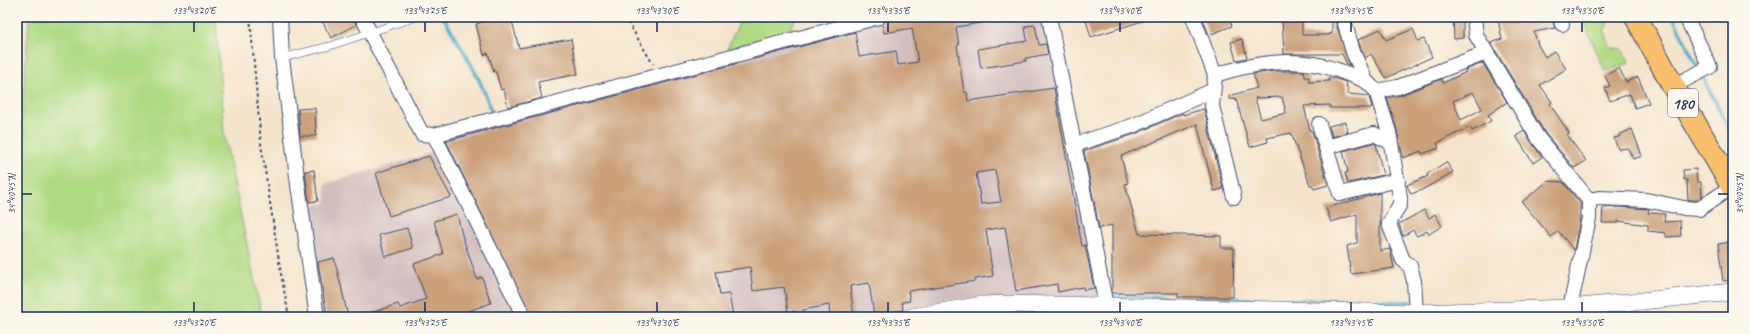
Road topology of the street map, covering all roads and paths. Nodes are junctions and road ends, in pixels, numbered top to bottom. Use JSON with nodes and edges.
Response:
{"nodes":[{"id":1,"x":250,"y":17,"type":"edge"},
{"id":2,"x":280,"y":17,"type":"edge"},
{"id":3,"x":362,"y":17,"type":"edge"},
{"id":4,"x":416,"y":17,"type":"edge"},
{"id":5,"x":625,"y":17,"type":"edge"},
{"id":6,"x":880,"y":17,"type":"edge"},
{"id":7,"x":1049,"y":17,"type":"edge"},
{"id":8,"x":1193,"y":17,"type":"edge"},
{"id":9,"x":1343,"y":17,"type":"edge"},
{"id":10,"x":1474,"y":17,"type":"edge"},
{"id":11,"x":1636,"y":17,"type":"edge"},
{"id":12,"x":1686,"y":17,"type":"edge"},
{"id":13,"x":370,"y":32,"type":"junction"},
{"id":14,"x":1486,"y":53,"type":"junction"},
{"id":15,"x":282,"y":58,"type":"junction"},
{"id":16,"x":656,"y":70,"type":"dead end"},
{"id":17,"x":1215,"y":75,"type":"junction"},
{"id":18,"x":1366,"y":81,"type":"junction"},
{"id":19,"x":1673,"y":86,"type":"junction"},
{"id":20,"x":1376,"y":91,"type":"junction"},
{"id":21,"x":1213,"y":92,"type":"junction"},
{"id":22,"x":1319,"y":124,"type":"dead end"},
{"id":23,"x":434,"y":134,"type":"junction"},
{"id":24,"x":1390,"y":142,"type":"junction"},
{"id":25,"x":1077,"y":145,"type":"junction"},
{"id":26,"x":1326,"y":147,"type":"junction"},
{"id":27,"x":1398,"y":180,"type":"junction"},
{"id":28,"x":1733,"y":187,"type":"edge"},
{"id":29,"x":1234,"y":197,"type":"dead end"},
{"id":30,"x":1589,"y":200,"type":"junction"},
{"id":31,"x":1733,"y":292,"type":"edge"},
{"id":32,"x":1106,"y":306,"type":"junction"},
{"id":33,"x":984,"y":311,"type":"edge"},
{"id":34,"x":1567,"y":311,"type":"edge"},
{"id":35,"x":1408,"y":314,"type":"edge"},
{"id":36,"x":289,"y":317,"type":"edge"},
{"id":37,"x":317,"y":317,"type":"edge"},
{"id":38,"x":524,"y":317,"type":"edge"},
{"id":39,"x":912,"y":317,"type":"edge"}],
"edges":[{"from":1,"to":36,"type":"path"},
{"from":2,"to":15,"type":"street"},
{"from":3,"to":13,"type":"street"},
{"from":4,"to":13,"type":"lane"},
{"from":5,"to":16,"type":"path"},
{"from":6,"to":23,"type":"street"},
{"from":7,"to":25,"type":"street"},
{"from":8,"to":17,"type":"street"},
{"from":9,"to":18,"type":"street"},
{"from":10,"to":14,"type":"street"},
{"from":11,"to":19,"type":"highway","number":"180"},
{"from":12,"to":19,"type":"street"},
{"from":13,"to":15,"type":"lane"},
{"from":13,"to":23,"type":"street"},
{"from":14,"to":20,"type":"street"},
{"from":14,"to":30,"type":"street"},
{"from":15,"to":37,"type":"street"},
{"from":17,"to":18,"type":"street"},
{"from":17,"to":21,"type":"street"},
{"from":18,"to":20,"type":"street"},
{"from":19,"to":28,"type":"highway","number":"180"},
{"from":20,"to":24,"type":"street"},
{"from":21,"to":25,"type":"street"},
{"from":21,"to":29,"type":"street"},
{"from":22,"to":26,"type":"street"},
{"from":23,"to":38,"type":"street"},
{"from":24,"to":26,"type":"street"},
{"from":24,"to":27,"type":"street"},
{"from":25,"to":32,"type":"street"},
{"from":26,"to":27,"type":"street"},
{"from":27,"to":35,"type":"street"},
{"from":28,"to":30,"type":"street"},
{"from":30,"to":34,"type":"street"},
{"from":31,"to":34,"type":"street"},
{"from":32,"to":33,"type":"street"},
{"from":32,"to":35,"type":"street"},
{"from":33,"to":39,"type":"street"},
{"from":34,"to":35,"type":"street"}]}
